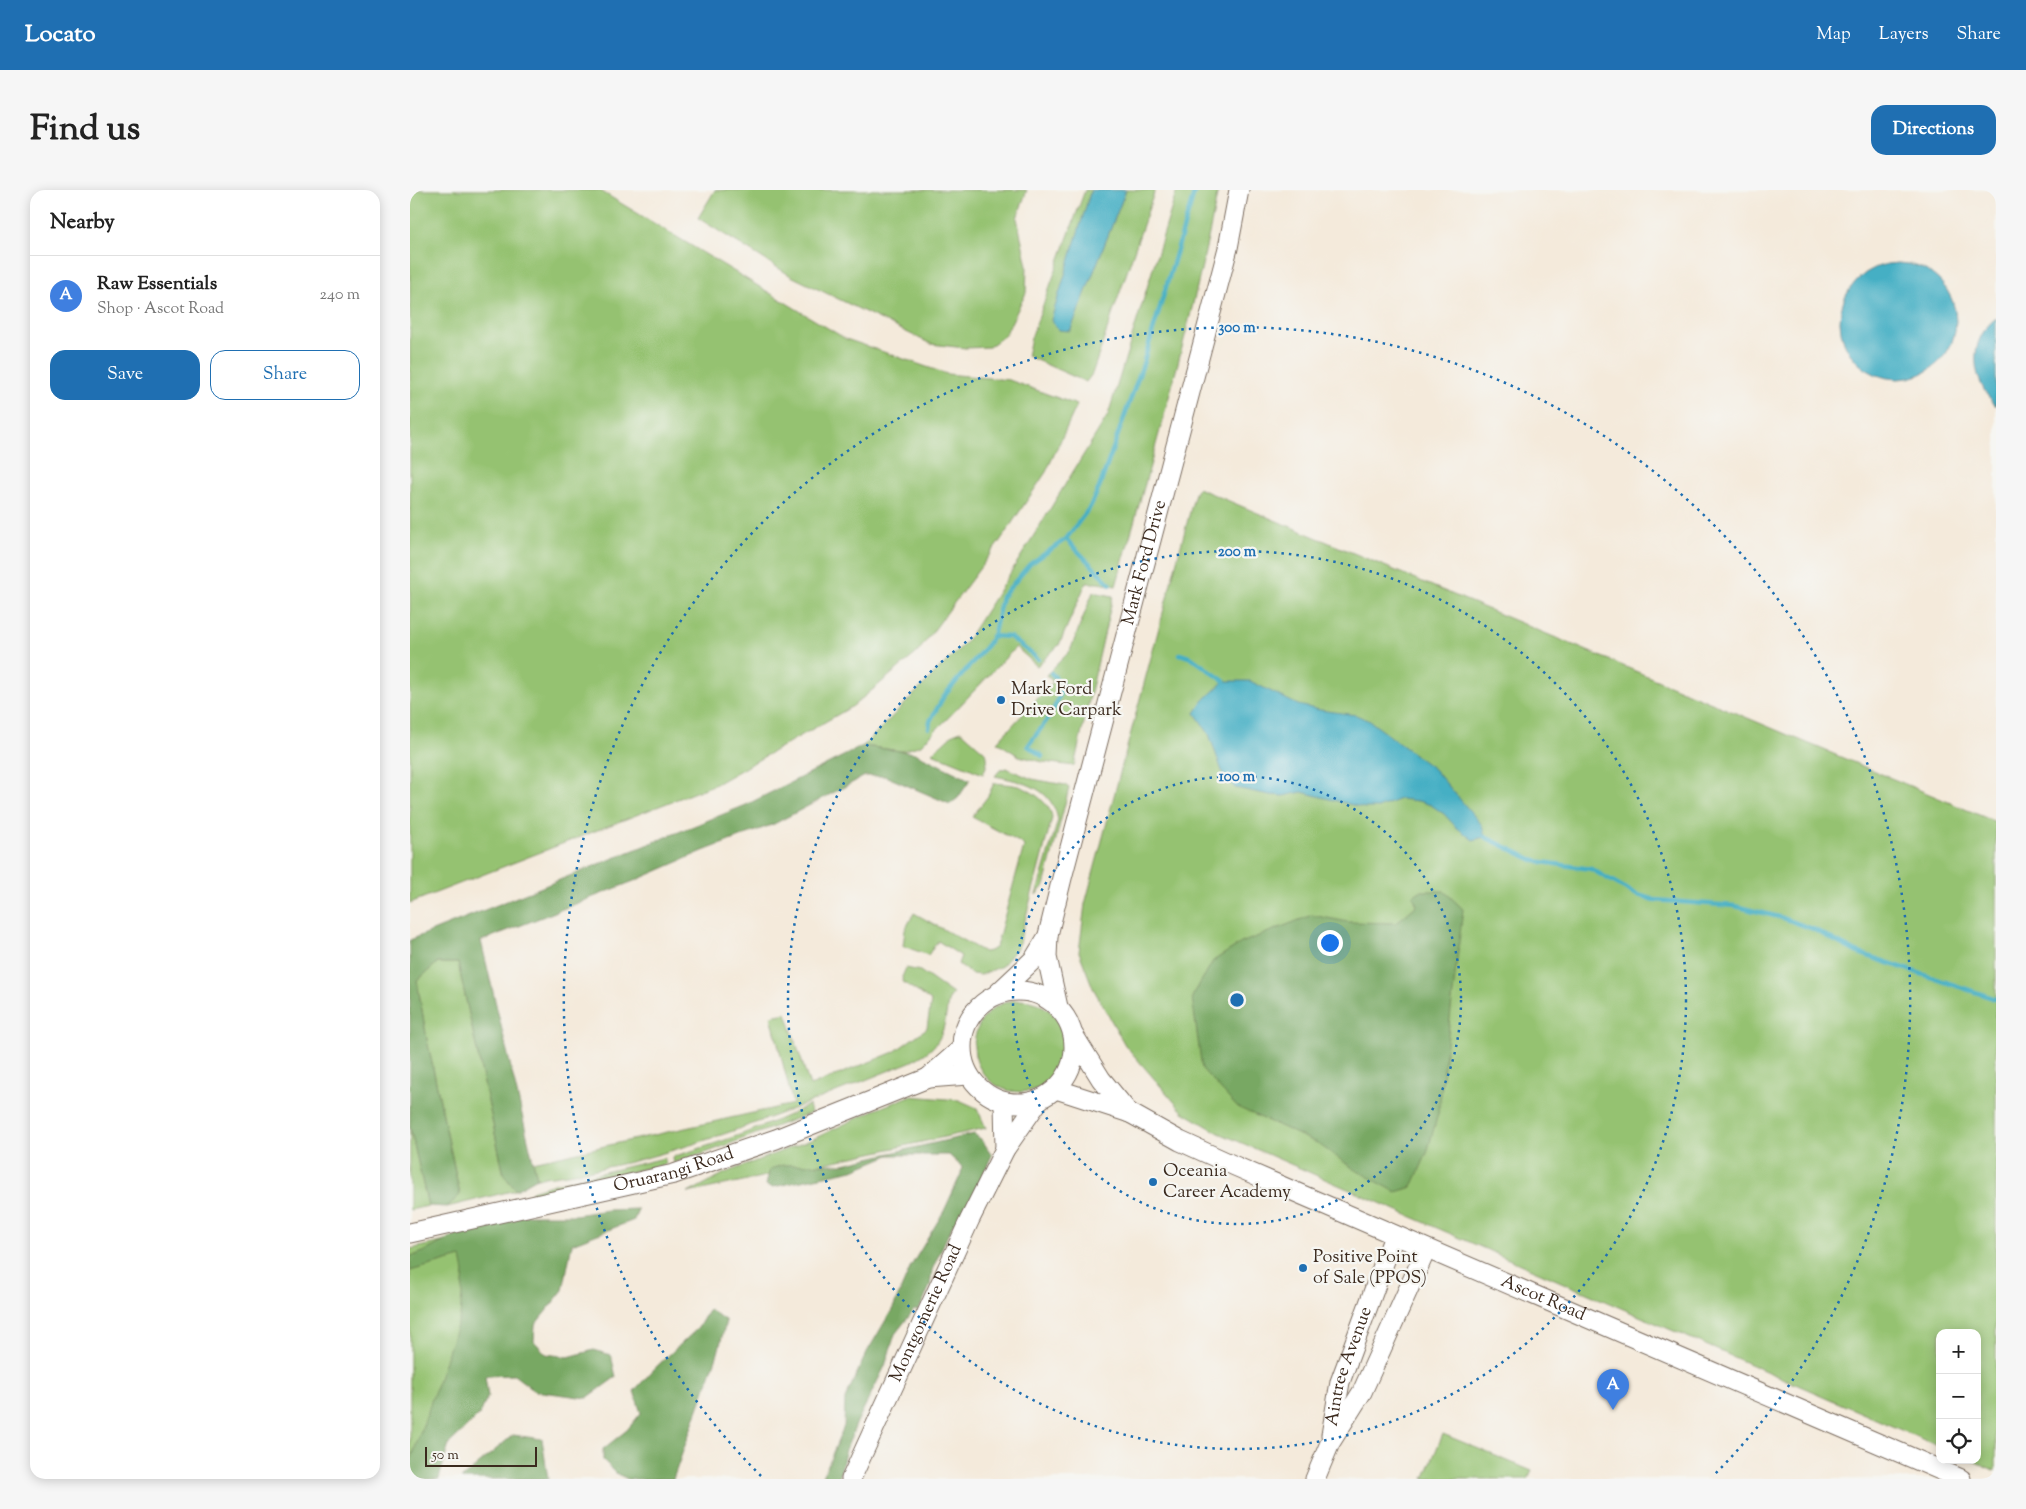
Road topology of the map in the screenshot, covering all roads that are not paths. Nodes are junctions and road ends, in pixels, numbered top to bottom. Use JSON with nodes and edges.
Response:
{"nodes":[{"id":1,"x":1239,"y":190,"type":"edge"},
{"id":2,"x":1048,"y":935,"type":"junction"},
{"id":3,"x":997,"y":994,"type":"junction"},
{"id":4,"x":1058,"y":1007,"type":"junction"},
{"id":5,"x":1073,"y":1033,"type":"junction"},
{"id":6,"x":961,"y":1049,"type":"junction"},
{"id":7,"x":968,"y":1074,"type":"junction"},
{"id":8,"x":928,"y":1078,"type":"junction"},
{"id":9,"x":1048,"y":1094,"type":"junction"},
{"id":10,"x":1004,"y":1102,"type":"junction"},
{"id":11,"x":1130,"y":1113,"type":"junction"},
{"id":12,"x":1005,"y":1149,"type":"junction"},
{"id":13,"x":410,"y":1233,"type":"edge"},
{"id":14,"x":1394,"y":1236,"type":"junction"},
{"id":15,"x":1426,"y":1250,"type":"junction"},
{"id":16,"x":1330,"y":1443,"type":"junction"},
{"id":17,"x":852,"y":1479,"type":"edge"},
{"id":18,"x":1315,"y":1479,"type":"edge"},
{"id":19,"x":1961,"y":1479,"type":"edge"}],
"edges":[{"from":1,"to":2,"type":"street","name":"Mark Ford Drive"},
{"from":2,"to":3,"type":"street","name":"Mark Ford Drive"},
{"from":2,"to":4,"type":"street","name":"Mark Ford Drive"},
{"from":3,"to":4,"type":"street"},
{"from":3,"to":6,"type":"street"},
{"from":4,"to":5,"type":"street"},
{"from":5,"to":9,"type":"street"},
{"from":5,"to":11,"type":"street","name":"Ascot Road"},
{"from":6,"to":7,"type":"street"},
{"from":6,"to":8,"type":"street","name":"Ōruarangi Road"},
{"from":7,"to":8,"type":"street","name":"Ōruarangi Road"},
{"from":7,"to":10,"type":"street"},
{"from":8,"to":13,"type":"street","name":"Ōruarangi Road"},
{"from":9,"to":10,"type":"street"},
{"from":9,"to":11,"type":"street","name":"Ascot Road"},
{"from":9,"to":12,"type":"street","name":"Montgomerie Road"},
{"from":10,"to":12,"type":"street","name":"Montgomerie Road"},
{"from":11,"to":14,"type":"street","name":"Ascot Road"},
{"from":12,"to":17,"type":"street","name":"Montgomerie Road"},
{"from":14,"to":15,"type":"street","name":"Ascot Road"},
{"from":14,"to":16,"type":"street","name":"Aintree Avenue"},
{"from":15,"to":16,"type":"street","name":"Aintree Avenue"},
{"from":15,"to":19,"type":"street","name":"Ascot Road"},
{"from":16,"to":18,"type":"street","name":"Aintree Avenue"}]}
